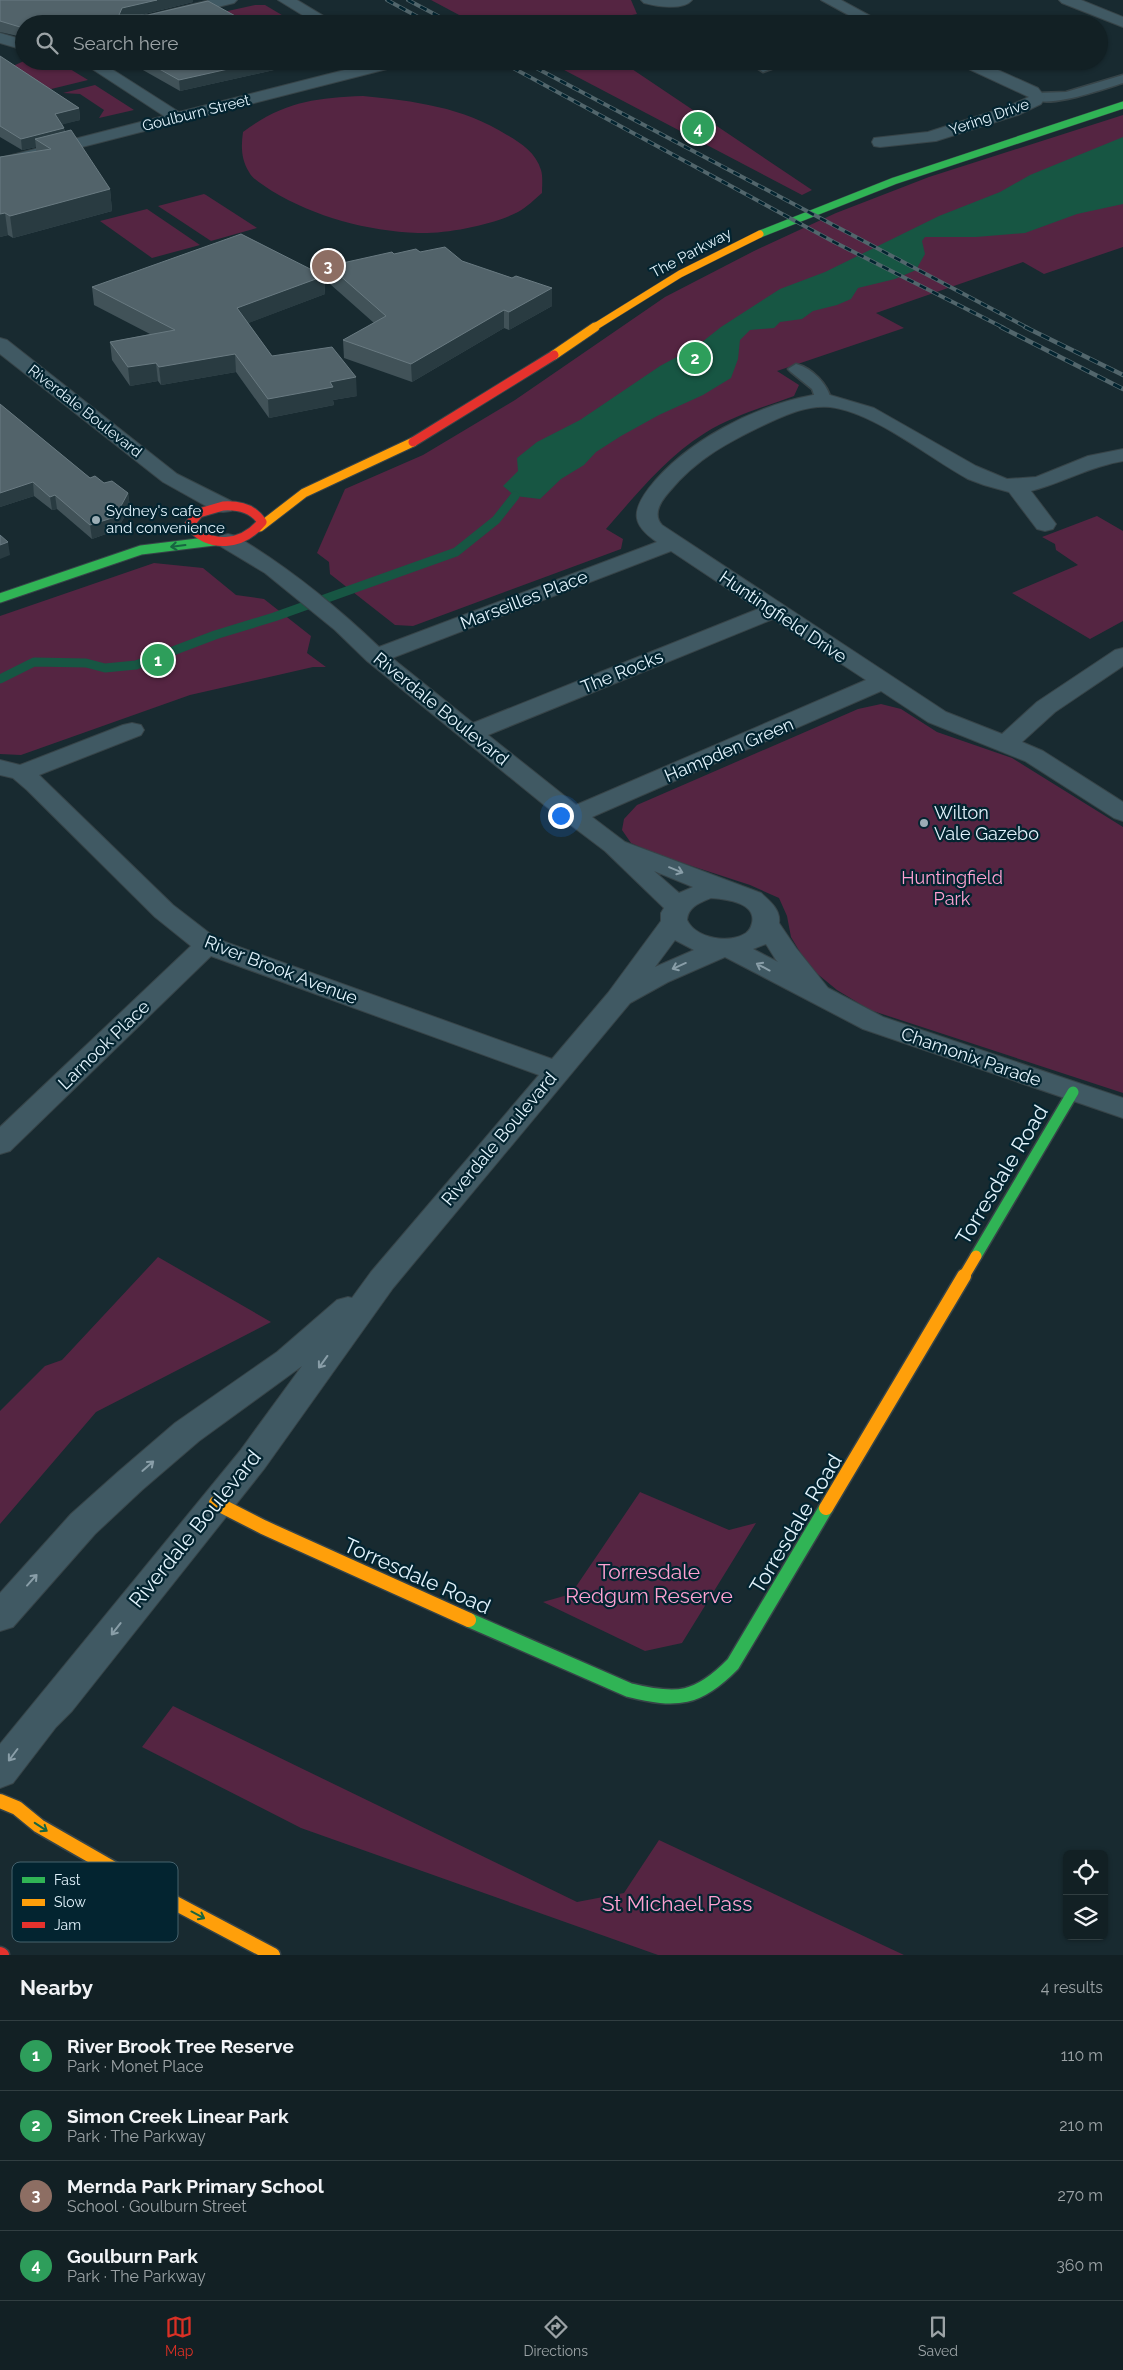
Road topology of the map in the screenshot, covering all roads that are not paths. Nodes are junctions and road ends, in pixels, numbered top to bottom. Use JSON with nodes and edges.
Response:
{"nodes":[{"id":1,"x":229,"y":0,"type":"edge"},
{"id":2,"x":286,"y":0,"type":"edge"},
{"id":3,"x":649,"y":0,"type":"edge"},
{"id":4,"x":684,"y":0,"type":"edge"},
{"id":5,"x":829,"y":0,"type":"edge"},
{"id":6,"x":1066,"y":0,"type":"edge"},
{"id":7,"x":166,"y":15,"type":"edge"},
{"id":8,"x":313,"y":15,"type":"edge"},
{"id":9,"x":859,"y":15,"type":"edge"},
{"id":10,"x":1105,"y":15,"type":"edge"},
{"id":11,"x":1108,"y":16,"type":"edge"},
{"id":12,"x":1123,"y":22,"type":"edge"},
{"id":13,"x":0,"y":38,"type":"edge"},
{"id":14,"x":15,"y":44,"type":"edge"},
{"id":15,"x":102,"y":70,"type":"edge"},
{"id":16,"x":338,"y":70,"type":"edge"},
{"id":17,"x":365,"y":70,"type":"edge"},
{"id":18,"x":985,"y":70,"type":"edge"},
{"id":19,"x":1123,"y":79,"type":"edge"},
{"id":20,"x":1037,"y":97,"type":"junction"},
{"id":21,"x":1123,"y":105,"type":"edge"},
{"id":22,"x":171,"y":113,"type":"junction"},
{"id":23,"x":880,"y":142,"type":"dead end"},
{"id":24,"x":0,"y":157,"type":"edge"},
{"id":25,"x":0,"y":163,"type":"edge"},
{"id":26,"x":0,"y":344,"type":"edge"},
{"id":27,"x":796,"y":369,"type":"dead end"},
{"id":28,"x":823,"y":400,"type":"junction"},
{"id":29,"x":1123,"y":455,"type":"edge"},
{"id":30,"x":170,"y":478,"type":"junction"},
{"id":31,"x":1016,"y":486,"type":"junction"},
{"id":32,"x":304,"y":493,"type":"junction"},
{"id":33,"x":275,"y":498,"type":"dead end"},
{"id":34,"x":256,"y":502,"type":"dead end"},
{"id":35,"x":230,"y":506,"type":"junction"},
{"id":36,"x":194,"y":516,"type":"junction"},
{"id":37,"x":1044,"y":524,"type":"dead end"},
{"id":38,"x":256,"y":531,"type":"junction"},
{"id":39,"x":221,"y":541,"type":"junction"},
{"id":40,"x":673,"y":543,"type":"junction"},
{"id":41,"x":141,"y":550,"type":"junction"},
{"id":42,"x":273,"y":568,"type":"junction"},
{"id":43,"x":0,"y":598,"type":"edge"},
{"id":44,"x":774,"y":610,"type":"junction"},
{"id":45,"x":1123,"y":655,"type":"edge"},
{"id":46,"x":375,"y":656,"type":"junction"},
{"id":47,"x":882,"y":682,"type":"junction"},
{"id":48,"x":132,"y":730,"type":"dead end"},
{"id":49,"x":471,"y":733,"type":"junction"},
{"id":50,"x":1006,"y":744,"type":"junction"},
{"id":51,"x":11,"y":770,"type":"edge"},
{"id":52,"x":1123,"y":812,"type":"edge"},
{"id":53,"x":575,"y":816,"type":"junction"},
{"id":54,"x":614,"y":846,"type":"junction"},
{"id":55,"x":725,"y":890,"type":"junction"},
{"id":56,"x":676,"y":914,"type":"junction"},
{"id":57,"x":767,"y":925,"type":"junction"},
{"id":58,"x":207,"y":945,"type":"junction"},
{"id":59,"x":727,"y":947,"type":"junction"},
{"id":60,"x":822,"y":997,"type":"junction"},
{"id":61,"x":618,"y":999,"type":"junction"},
{"id":62,"x":556,"y":1071,"type":"junction"},
{"id":63,"x":1073,"y":1092,"type":"junction"},
{"id":64,"x":1123,"y":1108,"type":"edge"},
{"id":65,"x":0,"y":1144,"type":"edge"},
{"id":66,"x":382,"y":1280,"type":"junction"},
{"id":67,"x":216,"y":1503,"type":"junction"},
{"id":68,"x":0,"y":1617,"type":"edge"},
{"id":69,"x":0,"y":1772,"type":"edge"},
{"id":70,"x":0,"y":1801,"type":"edge"},
{"id":71,"x":102,"y":1862,"type":"edge"},
{"id":72,"x":178,"y":1905,"type":"edge"},
{"id":73,"x":273,"y":1955,"type":"edge"}],
"edges":[{"from":1,"to":7,"type":"street"},
{"from":2,"to":8,"type":"street"},
{"from":3,"to":4,"type":"street"},
{"from":5,"to":9,"type":"street"},
{"from":6,"to":10,"type":"street"},
{"from":11,"to":12,"type":"street"},
{"from":13,"to":14,"type":"street"},
{"from":15,"to":22,"type":"street"},
{"from":16,"to":22,"type":"street","name":"Goulburn Street"},
{"from":17,"to":25,"type":"street","name":"Goulburn Street"},
{"from":18,"to":20,"type":"street"},
{"from":19,"to":20,"type":"lane","name":"Yering Drive"},
{"from":20,"to":23,"type":"street","name":"Yering Drive"},
{"from":21,"to":32,"type":"main road","name":"The Parkway"},
{"from":22,"to":24,"type":"street","name":"Goulburn Street"},
{"from":26,"to":30,"type":"street","name":"Riverdale Boulevard"},
{"from":27,"to":28,"type":"lane"},
{"from":28,"to":31,"type":"street","name":"Huntingfield Drive"},
{"from":28,"to":40,"type":"street","name":"Huntingfield Drive"},
{"from":29,"to":31,"type":"street","name":"Huntingfield Drive"},
{"from":30,"to":35,"type":"street","name":"Riverdale Boulevard"},
{"from":30,"to":36,"type":"street","name":"Riverdale Boulevard"},
{"from":31,"to":37,"type":"street"},
{"from":32,"to":33,"type":"main road","name":"The Parkway"},
{"from":32,"to":38,"type":"main road","name":"The Parkway"},
{"from":34,"to":35,"type":"main road"},
{"from":35,"to":36,"type":"main road"},
{"from":35,"to":38,"type":"main road"},
{"from":36,"to":39,"type":"main road"},
{"from":36,"to":41,"type":"main road"},
{"from":38,"to":39,"type":"main road"},
{"from":38,"to":42,"type":"street","name":"Riverdale Boulevard"},
{"from":39,"to":41,"type":"main road","one_way":true},
{"from":39,"to":42,"type":"street","name":"Riverdale Boulevard"},
{"from":40,"to":44,"type":"street","name":"Huntingfield Drive"},
{"from":40,"to":46,"type":"street","name":"Marseilles Place"},
{"from":41,"to":43,"type":"main road"},
{"from":42,"to":46,"type":"street","name":"Riverdale Boulevard"},
{"from":44,"to":47,"type":"street","name":"Huntingfield Drive"},
{"from":44,"to":49,"type":"street","name":"The Rocks"},
{"from":45,"to":50,"type":"street"},
{"from":46,"to":49,"type":"street","name":"Riverdale Boulevard"},
{"from":47,"to":50,"type":"street","name":"Huntingfield Drive"},
{"from":47,"to":53,"type":"street","name":"Hampden Green"},
{"from":48,"to":51,"type":"street"},
{"from":49,"to":53,"type":"street","name":"Riverdale Boulevard"},
{"from":50,"to":52,"type":"street","name":"Huntingfield Drive"},
{"from":51,"to":58,"type":"street","name":"River Brook Avenue"},
{"from":53,"to":54,"type":"street","name":"Riverdale Boulevard"},
{"from":54,"to":55,"type":"street","name":"Riverdale Boulevard","one_way":true},
{"from":54,"to":56,"type":"street","name":"Riverdale Boulevard"},
{"from":55,"to":56,"type":"street"},
{"from":55,"to":57,"type":"street"},
{"from":56,"to":59,"type":"street"},
{"from":56,"to":61,"type":"street","name":"Riverdale Boulevard"},
{"from":57,"to":59,"type":"street"},
{"from":57,"to":60,"type":"street","name":"Chamonix Parade"},
{"from":58,"to":62,"type":"street","name":"River Brook Avenue"},
{"from":58,"to":65,"type":"street","name":"Larnook Place"},
{"from":60,"to":59,"type":"street","name":"Chamonix Parade","one_way":true},
{"from":59,"to":61,"type":"street","name":"Riverdale Boulevard","one_way":true},
{"from":60,"to":63,"type":"street","name":"Chamonix Parade"},
{"from":61,"to":62,"type":"street","name":"Riverdale Boulevard"},
{"from":62,"to":66,"type":"street","name":"Riverdale Boulevard"},
{"from":63,"to":64,"type":"street","name":"Chamonix Parade"},
{"from":63,"to":67,"type":"main road","name":"Torresdale Road"},
{"from":66,"to":67,"type":"street","name":"Riverdale Boulevard","one_way":true},
{"from":68,"to":66,"type":"street","name":"Riverdale Boulevard","one_way":true},
{"from":67,"to":69,"type":"street","name":"Riverdale Boulevard","one_way":true},
{"from":70,"to":71,"type":"main road","one_way":true},
{"from":72,"to":73,"type":"main road","one_way":true}]}
